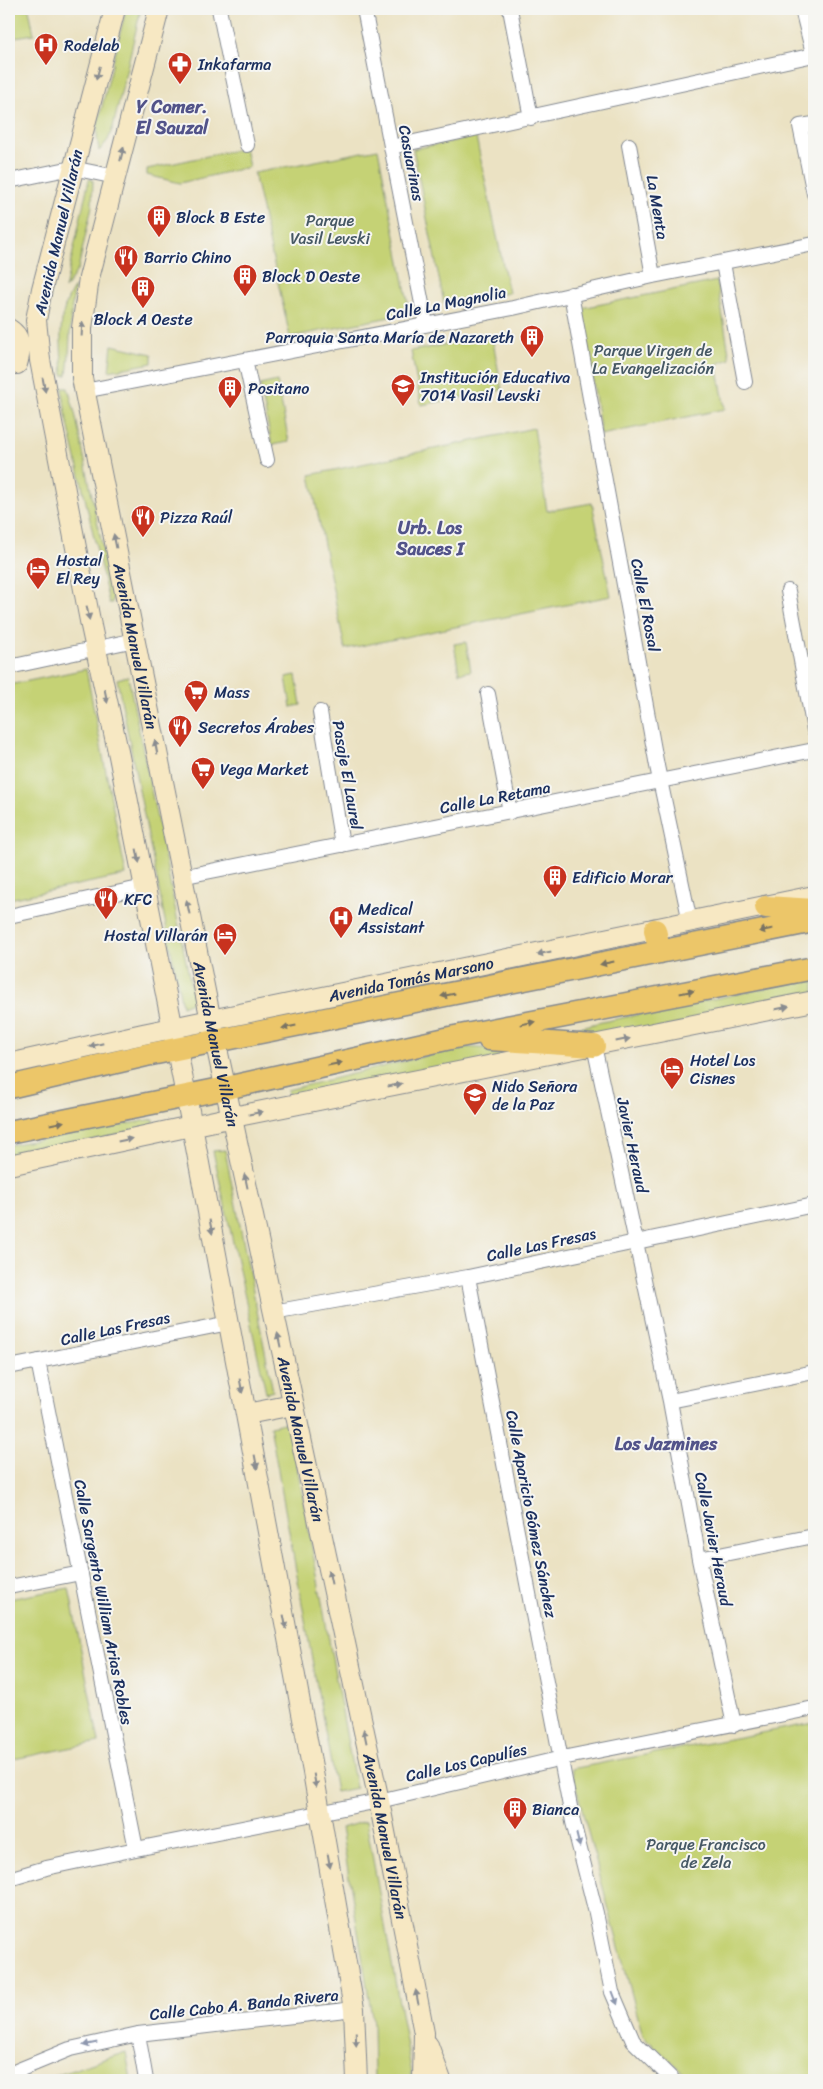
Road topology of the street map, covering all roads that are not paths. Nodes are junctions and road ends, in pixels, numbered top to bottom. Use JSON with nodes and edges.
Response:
{"nodes":[{"id":1,"x":114,"y":9,"type":"edge"},
{"id":2,"x":158,"y":9,"type":"edge"},
{"id":3,"x":219,"y":9,"type":"edge"},
{"id":4,"x":364,"y":9,"type":"edge"},
{"id":5,"x":510,"y":9,"type":"edge"},
{"id":6,"x":802,"y":9,"type":"edge"},
{"id":7,"x":814,"y":56,"type":"edge"},
{"id":8,"x":531,"y":118,"type":"junction"},
{"id":9,"x":814,"y":124,"type":"edge"},
{"id":10,"x":247,"y":145,"type":"dead end"},
{"id":11,"x":629,"y":145,"type":"dead end"},
{"id":12,"x":391,"y":147,"type":"junction"},
{"id":13,"x":72,"y":168,"type":"junction"},
{"id":14,"x":116,"y":177,"type":"junction"},
{"id":15,"x":9,"y":182,"type":"edge"},
{"id":16,"x":814,"y":194,"type":"edge"},
{"id":17,"x":814,"y":244,"type":"edge"},
{"id":18,"x":724,"y":263,"type":"junction"},
{"id":19,"x":653,"y":276,"type":"junction"},
{"id":20,"x":571,"y":294,"type":"junction"},
{"id":21,"x":36,"y":320,"type":"junction"},
{"id":22,"x":426,"y":324,"type":"junction"},
{"id":23,"x":9,"y":328,"type":"edge"},
{"id":24,"x":40,"y":360,"type":"junction"},
{"id":25,"x":245,"y":360,"type":"junction"},
{"id":26,"x":13,"y":365,"type":"edge"},
{"id":27,"x":745,"y":382,"type":"dead end"},
{"id":28,"x":84,"y":391,"type":"junction"},
{"id":29,"x":267,"y":460,"type":"dead end"},
{"id":30,"x":788,"y":591,"type":"dead end"},
{"id":31,"x":135,"y":640,"type":"junction"},
{"id":32,"x":96,"y":648,"type":"junction"},
{"id":33,"x":9,"y":667,"type":"edge"},
{"id":34,"x":488,"y":694,"type":"dead end"},
{"id":35,"x":320,"y":712,"type":"dead end"},
{"id":36,"x":814,"y":730,"type":"edge"},
{"id":37,"x":814,"y":750,"type":"edge"},
{"id":38,"x":660,"y":781,"type":"junction"},
{"id":39,"x":510,"y":812,"type":"junction"},
{"id":40,"x":342,"y":845,"type":"junction"},
{"id":41,"x":181,"y":877,"type":"junction"},
{"id":42,"x":144,"y":887,"type":"junction"},
{"id":43,"x":814,"y":896,"type":"edge"},
{"id":44,"x":766,"y":907,"type":"junction"},
{"id":45,"x":814,"y":910,"type":"edge"},
{"id":46,"x":9,"y":916,"type":"edge"},
{"id":47,"x":814,"y":921,"type":"edge"},
{"id":48,"x":690,"y":922,"type":"junction"},
{"id":49,"x":655,"y":930,"type":"junction"},
{"id":50,"x":660,"y":952,"type":"junction"},
{"id":51,"x":814,"y":968,"type":"edge"},
{"id":52,"x":814,"y":1001,"type":"edge"},
{"id":53,"x":213,"y":1031,"type":"junction"},
{"id":54,"x":455,"y":1037,"type":"junction"},
{"id":55,"x":174,"y":1039,"type":"junction"},
{"id":56,"x":595,"y":1050,"type":"junction"},
{"id":57,"x":9,"y":1064,"type":"edge"},
{"id":58,"x":9,"y":1087,"type":"edge"},
{"id":59,"x":226,"y":1088,"type":"junction"},
{"id":60,"x":186,"y":1097,"type":"junction"},
{"id":61,"x":233,"y":1118,"type":"junction"},
{"id":62,"x":192,"y":1126,"type":"junction"},
{"id":63,"x":9,"y":1132,"type":"edge"},
{"id":64,"x":9,"y":1165,"type":"edge"},
{"id":65,"x":814,"y":1205,"type":"edge"},
{"id":66,"x":637,"y":1242,"type":"junction"},
{"id":67,"x":468,"y":1277,"type":"junction"},
{"id":68,"x":273,"y":1312,"type":"junction"},
{"id":69,"x":228,"y":1323,"type":"junction"},
{"id":70,"x":38,"y":1361,"type":"junction"},
{"id":71,"x":9,"y":1367,"type":"edge"},
{"id":72,"x":814,"y":1372,"type":"edge"},
{"id":73,"x":670,"y":1401,"type":"junction"},
{"id":74,"x":293,"y":1405,"type":"junction"},
{"id":75,"x":247,"y":1414,"type":"junction"},
{"id":76,"x":814,"y":1536,"type":"edge"},
{"id":77,"x":699,"y":1559,"type":"junction"},
{"id":78,"x":81,"y":1573,"type":"junction"},
{"id":79,"x":9,"y":1587,"type":"edge"},
{"id":80,"x":814,"y":1708,"type":"edge"},
{"id":81,"x":734,"y":1725,"type":"junction"},
{"id":82,"x":562,"y":1758,"type":"junction"},
{"id":83,"x":379,"y":1801,"type":"junction"},
{"id":84,"x":321,"y":1813,"type":"junction"},
{"id":85,"x":136,"y":1849,"type":"junction"},
{"id":86,"x":9,"y":1879,"type":"edge"},
{"id":87,"x":354,"y":2009,"type":"junction"},
{"id":88,"x":424,"y":2033,"type":"junction"},
{"id":89,"x":138,"y":2034,"type":"junction"},
{"id":90,"x":9,"y":2074,"type":"edge"},
{"id":91,"x":146,"y":2080,"type":"edge"},
{"id":92,"x":357,"y":2080,"type":"edge"},
{"id":93,"x":423,"y":2080,"type":"edge"},
{"id":94,"x":441,"y":2080,"type":"edge"},
{"id":95,"x":673,"y":2080,"type":"edge"}],
"edges":[{"from":1,"to":13,"type":"main road","name":"Avenida Manuel Villarán","one_way":true},
{"from":14,"to":2,"type":"main road","name":"Avenida Manuel Villarán","one_way":true},
{"from":3,"to":10,"type":"street"},
{"from":4,"to":12,"type":"street","name":"Casuarinas"},
{"from":5,"to":8,"type":"street"},
{"from":6,"to":7,"type":"street"},
{"from":7,"to":8,"type":"street"},
{"from":8,"to":12,"type":"street"},
{"from":9,"to":16,"type":"street"},
{"from":11,"to":19,"type":"street","name":"La Menta"},
{"from":12,"to":22,"type":"street","name":"Casuarinas"},
{"from":13,"to":14,"type":"street"},
{"from":13,"to":15,"type":"street"},
{"from":13,"to":21,"type":"main road","name":"Avenida Manuel Villarán"},
{"from":28,"to":14,"type":"main road","name":"Avenida Manuel Villarán","one_way":true},
{"from":17,"to":18,"type":"street","name":"Calle La Magnolia"},
{"from":18,"to":19,"type":"street","name":"Calle La Magnolia"},
{"from":18,"to":27,"type":"street"},
{"from":19,"to":20,"type":"street","name":"Calle La Magnolia"},
{"from":20,"to":22,"type":"street","name":"Calle La Magnolia"},
{"from":20,"to":38,"type":"street","name":"Calle El Rosal"},
{"from":21,"to":23,"type":"main road"},
{"from":21,"to":24,"type":"main road","name":"Avenida Manuel Villarán"},
{"from":22,"to":25,"type":"street","name":"Calle La Magnolia"},
{"from":23,"to":26,"type":"main road"},
{"from":24,"to":26,"type":"main road"},
{"from":24,"to":32,"type":"main road","name":"Avenida Manuel Villarán","one_way":true},
{"from":25,"to":28,"type":"street","name":"Calle La Magnolia"},
{"from":25,"to":29,"type":"street"},
{"from":31,"to":28,"type":"main road","name":"Avenida Manuel Villarán","one_way":true},
{"from":30,"to":36,"type":"street"},
{"from":31,"to":32,"type":"street"},
{"from":41,"to":31,"type":"main road","name":"Avenida Manuel Villarán","one_way":true},
{"from":32,"to":33,"type":"street"},
{"from":32,"to":42,"type":"main road","name":"Avenida Manuel Villarán","one_way":true},
{"from":34,"to":39,"type":"street"},
{"from":35,"to":40,"type":"street","name":"Pasaje El Laurel"},
{"from":37,"to":38,"type":"street","name":"Calle La Retama"},
{"from":38,"to":39,"type":"street","name":"Calle La Retama"},
{"from":38,"to":48,"type":"street","name":"Calle El Rosal"},
{"from":39,"to":40,"type":"street","name":"Calle La Retama"},
{"from":40,"to":41,"type":"street","name":"Calle La Retama"},
{"from":53,"to":41,"type":"main road","name":"Avenida Manuel Villarán","one_way":true},
{"from":42,"to":46,"type":"street"},
{"from":42,"to":55,"type":"main road","name":"Avenida Manuel Villarán"},
{"from":43,"to":44,"type":"main road","name":"Avenida Tomás Marsano"},
{"from":44,"to":45,"type":"main road"},
{"from":44,"to":48,"type":"main road","name":"Avenida Tomás Marsano"},
{"from":47,"to":50,"type":"main road","name":"Avenida Tomás Marsano","one_way":true},
{"from":48,"to":49,"type":"main road","name":"Avenida Tomás Marsano"},
{"from":49,"to":50,"type":"main road"},
{"from":49,"to":53,"type":"main road","name":"Avenida Tomás Marsano","one_way":true},
{"from":50,"to":53,"type":"main road","name":"Avenida Tomás Marsano","one_way":true},
{"from":54,"to":51,"type":"main road","one_way":true},
{"from":56,"to":52,"type":"main road","one_way":true},
{"from":53,"to":55,"type":"main road","name":"Avenida Tomás Marsano"},
{"from":53,"to":59,"type":"main road","name":"Avenida Manuel Villarán"},
{"from":54,"to":56,"type":"main road"},
{"from":59,"to":54,"type":"main road","one_way":true},
{"from":55,"to":57,"type":"main road","name":"Avenida Tomás Marsano","one_way":true},
{"from":55,"to":58,"type":"main road","name":"Avenida Tomás Marsano"},
{"from":55,"to":60,"type":"main road","name":"Avenida Manuel Villarán"},
{"from":61,"to":56,"type":"main road","one_way":true},
{"from":56,"to":66,"type":"street","name":"Javier Heraud"},
{"from":59,"to":60,"type":"main road"},
{"from":59,"to":61,"type":"main road","name":"Avenida Manuel Villarán"},
{"from":60,"to":62,"type":"main road","name":"Avenida Manuel Villarán"},
{"from":63,"to":60,"type":"main road","one_way":true},
{"from":61,"to":62,"type":"main road"},
{"from":68,"to":61,"type":"main road","name":"Avenida Manuel Villarán","one_way":true},
{"from":64,"to":62,"type":"main road","one_way":true},
{"from":62,"to":69,"type":"main road","name":"Avenida Manuel Villarán","one_way":true},
{"from":65,"to":66,"type":"street","name":"Calle Las Fresas"},
{"from":66,"to":67,"type":"street","name":"Calle Las Fresas"},
{"from":66,"to":73,"type":"street","name":"Calle Javier Heraud"},
{"from":67,"to":68,"type":"street","name":"Calle Las Fresas"},
{"from":67,"to":82,"type":"street","name":"Calle Aparicio Gómez Sánchez"},
{"from":74,"to":68,"type":"main road","name":"Avenida Manuel Villarán","one_way":true},
{"from":69,"to":70,"type":"street","name":"Calle Las Fresas"},
{"from":69,"to":75,"type":"main road","name":"Avenida Manuel Villarán","one_way":true},
{"from":70,"to":71,"type":"street","name":"Calle Las Fresas"},
{"from":70,"to":78,"type":"street","name":"Calle Sargento William Arias Robles"},
{"from":72,"to":73,"type":"street"},
{"from":73,"to":77,"type":"street","name":"Calle Javier Heraud"},
{"from":74,"to":75,"type":"main road"},
{"from":83,"to":74,"type":"main road","name":"Avenida Manuel Villarán","one_way":true},
{"from":75,"to":84,"type":"main road","name":"Avenida Manuel Villarán","one_way":true},
{"from":76,"to":77,"type":"street"},
{"from":77,"to":81,"type":"street","name":"Calle Javier Heraud"},
{"from":78,"to":79,"type":"street"},
{"from":78,"to":85,"type":"street","name":"Calle Sargento William Arias Robles"},
{"from":80,"to":81,"type":"street","name":"Calle Los Capulíes"},
{"from":81,"to":82,"type":"street","name":"Calle Los Capulíes"},
{"from":82,"to":83,"type":"street","name":"Calle Los Capulíes"},
{"from":82,"to":95,"type":"street","name":"Calle Aparicio Gómez Sánchez","one_way":true},
{"from":83,"to":84,"type":"street","name":"Calle Los Capulíes"},
{"from":88,"to":83,"type":"main road","name":"Avenida Manuel Villarán","one_way":true},
{"from":84,"to":85,"type":"street","name":"Calle Los Capulíes"},
{"from":84,"to":87,"type":"main road","name":"Avenida Manuel Villarán","one_way":true},
{"from":85,"to":86,"type":"street","name":"Calle Los Capulíes"},
{"from":87,"to":89,"type":"street","name":"Calle Cabo A. Banda Rivera"},
{"from":87,"to":92,"type":"main road","name":"Avenida Manuel Villarán","one_way":true},
{"from":88,"to":93,"type":"main road","name":"Avenida Manuel Villarán"},
{"from":88,"to":94,"type":"main road"},
{"from":89,"to":90,"type":"street","name":"Calle Cabo A. Banda Rivera","one_way":true},
{"from":89,"to":91,"type":"street"}]}
